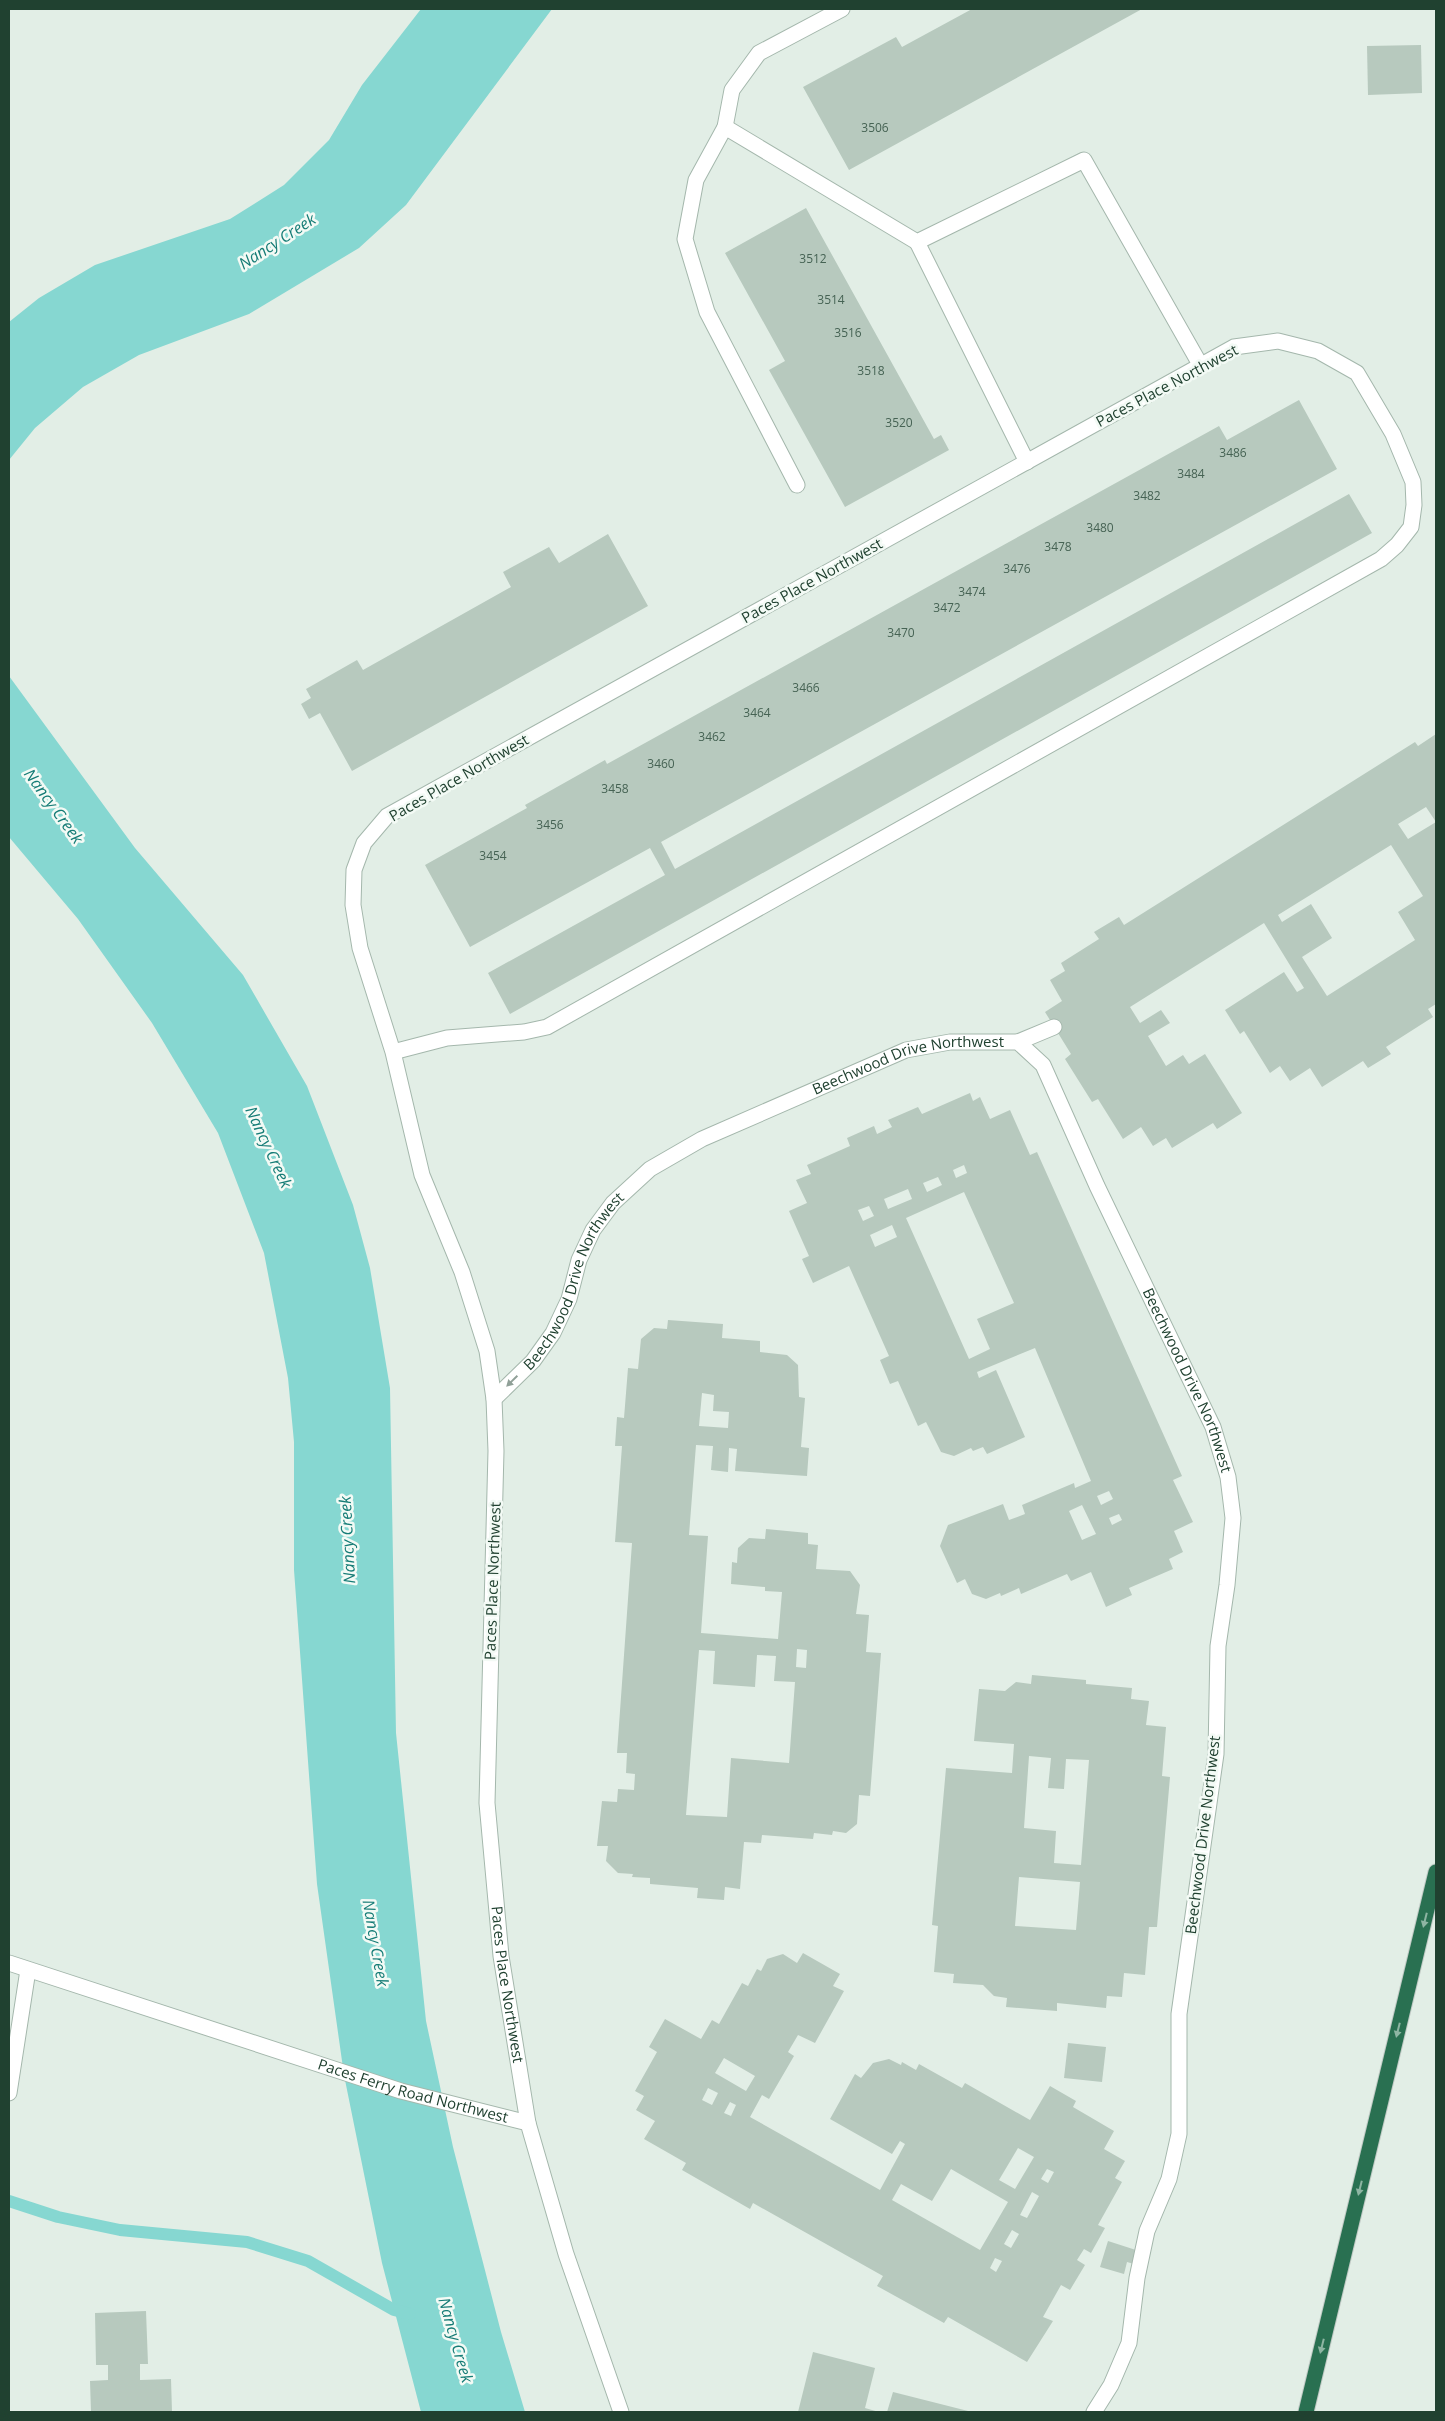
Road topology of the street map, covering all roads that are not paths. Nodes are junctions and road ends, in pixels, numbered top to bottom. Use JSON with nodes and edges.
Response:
{"nodes":[{"id":1,"x":842,"y":9,"type":"edge"},
{"id":2,"x":725,"y":126,"type":"junction"},
{"id":3,"x":917,"y":242,"type":"junction"},
{"id":4,"x":1201,"y":366,"type":"junction"},
{"id":5,"x":1027,"y":462,"type":"junction"},
{"id":6,"x":798,"y":484,"type":"dead end"},
{"id":7,"x":1054,"y":1027,"type":"dead end"},
{"id":8,"x":1018,"y":1042,"type":"junction"},
{"id":9,"x":393,"y":1052,"type":"junction"},
{"id":10,"x":494,"y":1399,"type":"junction"},
{"id":11,"x":1436,"y":1872,"type":"edge"},
{"id":12,"x":9,"y":1962,"type":"edge"},
{"id":13,"x":28,"y":1970,"type":"junction"},
{"id":14,"x":9,"y":2093,"type":"edge"},
{"id":15,"x":528,"y":2123,"type":"junction"},
{"id":16,"x":621,"y":2412,"type":"edge"},
{"id":17,"x":1094,"y":2412,"type":"edge"},
{"id":18,"x":1306,"y":2412,"type":"edge"}],
"edges":[{"from":1,"to":2,"type":"street"},
{"from":2,"to":3,"type":"street"},
{"from":2,"to":6,"type":"street"},
{"from":3,"to":4,"type":"street"},
{"from":3,"to":5,"type":"street"},
{"from":4,"to":5,"type":"street","name":"Paces Place Northwest"},
{"from":4,"to":9,"type":"street","name":"Paces Place Northwest"},
{"from":5,"to":9,"type":"street","name":"Paces Place Northwest"},
{"from":7,"to":8,"type":"street"},
{"from":8,"to":10,"type":"street","name":"Beechwood Drive Northwest","one_way":true},
{"from":8,"to":17,"type":"street","name":"Beechwood Drive Northwest"},
{"from":9,"to":10,"type":"street","name":"Paces Place Northwest"},
{"from":10,"to":15,"type":"street","name":"Paces Place Northwest"},
{"from":11,"to":18,"type":"highway","one_way":true},
{"from":12,"to":13,"type":"street","name":"Paces Ferry Road Northwest"},
{"from":13,"to":14,"type":"street"},
{"from":13,"to":15,"type":"street","name":"Paces Ferry Road Northwest"},
{"from":15,"to":16,"type":"street","name":"Paces Ferry Road Northwest"}]}
